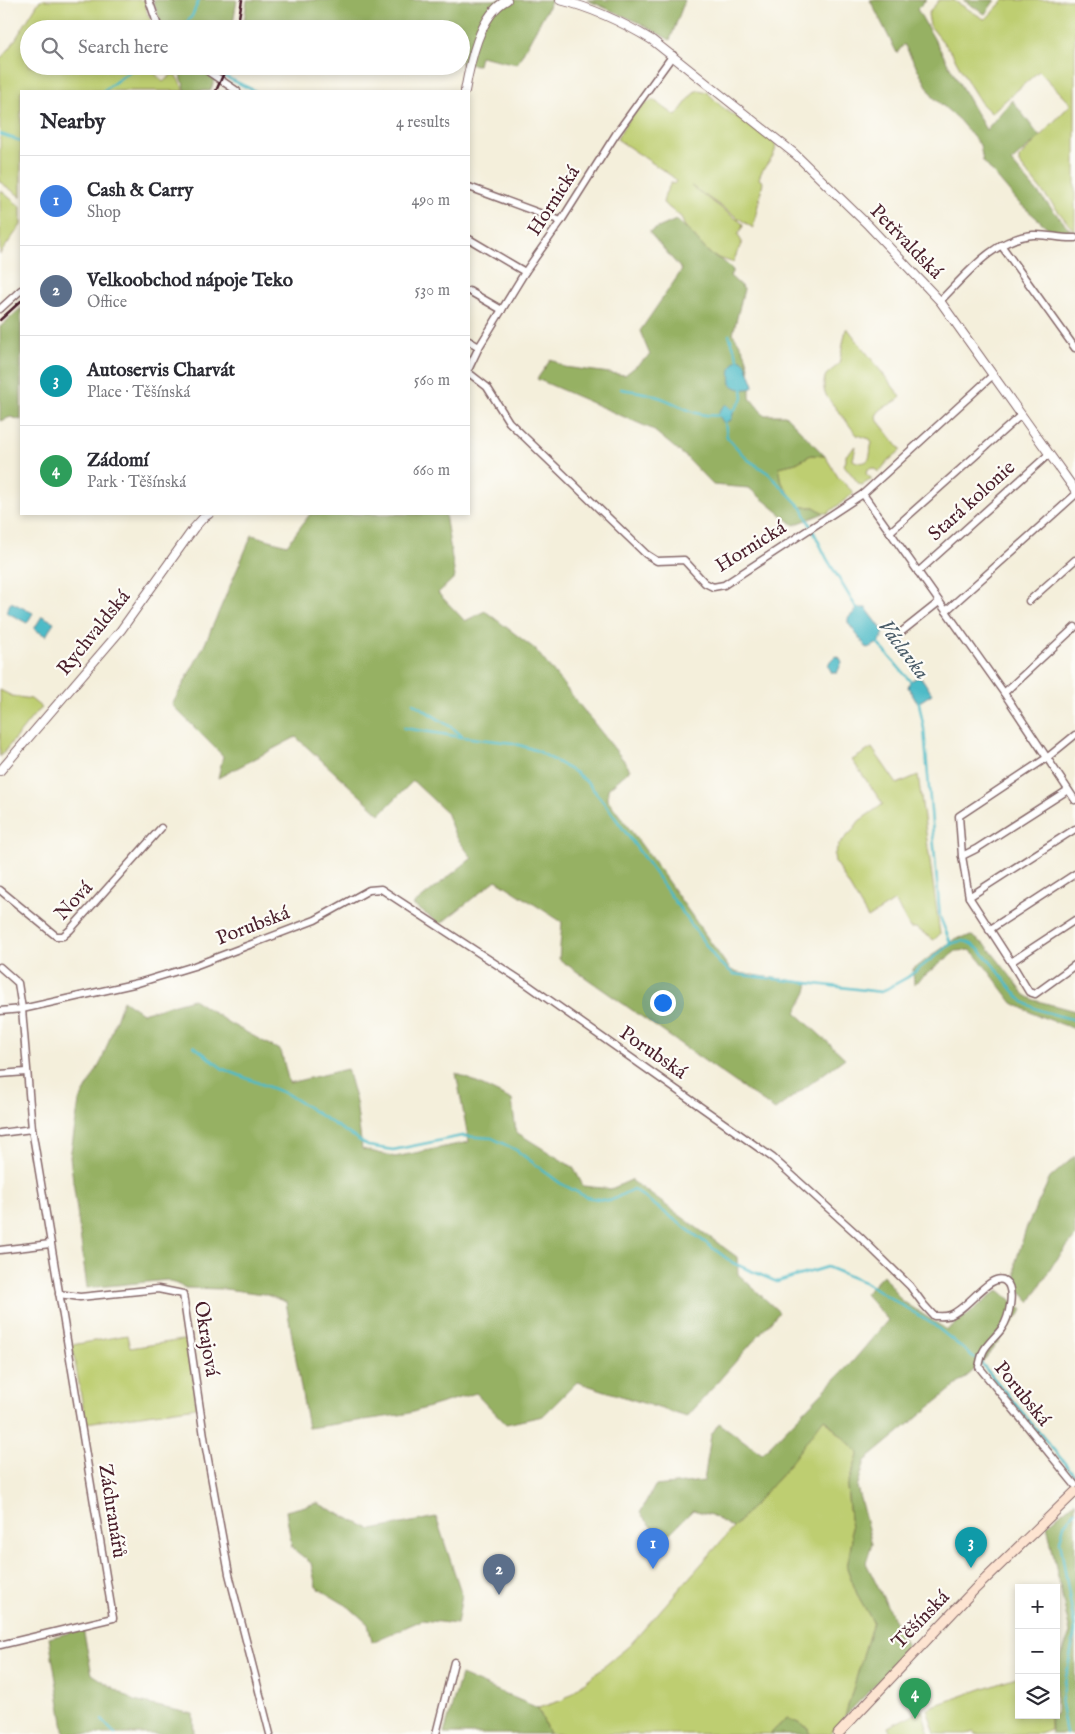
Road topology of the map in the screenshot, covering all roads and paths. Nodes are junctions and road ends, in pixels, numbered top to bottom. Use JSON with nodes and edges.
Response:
{"nodes":[{"id":1,"x":149,"y":0,"type":"edge"},
{"id":2,"x":507,"y":0,"type":"edge"},
{"id":3,"x":560,"y":0,"type":"edge"},
{"id":4,"x":156,"y":20,"type":"edge"},
{"id":5,"x":673,"y":55,"type":"junction"},
{"id":6,"x":470,"y":67,"type":"edge"},
{"id":7,"x":213,"y":75,"type":"edge"},
{"id":8,"x":468,"y":75,"type":"edge"},
{"id":9,"x":236,"y":90,"type":"edge"},
{"id":10,"x":465,"y":90,"type":"edge"},
{"id":11,"x":470,"y":187,"type":"edge"},
{"id":12,"x":561,"y":221,"type":"junction"},
{"id":13,"x":1075,"y":238,"type":"edge"},
{"id":14,"x":470,"y":240,"type":"edge"},
{"id":15,"x":1001,"y":245,"type":"junction"},
{"id":16,"x":526,"y":272,"type":"junction"},
{"id":17,"x":20,"y":291,"type":"edge"},
{"id":18,"x":470,"y":291,"type":"edge"},
{"id":19,"x":940,"y":301,"type":"junction"},
{"id":20,"x":0,"y":309,"type":"edge"},
{"id":21,"x":502,"y":310,"type":"junction"},
{"id":22,"x":470,"y":342,"type":"edge"},
{"id":23,"x":479,"y":347,"type":"junction"},
{"id":24,"x":1075,"y":348,"type":"edge"},
{"id":25,"x":470,"y":366,"type":"edge"},
{"id":26,"x":470,"y":374,"type":"edge"},
{"id":27,"x":993,"y":375,"type":"junction"},
{"id":28,"x":1021,"y":414,"type":"junction"},
{"id":29,"x":1049,"y":454,"type":"junction"},
{"id":30,"x":1075,"y":490,"type":"edge"},
{"id":31,"x":863,"y":494,"type":"junction"},
{"id":32,"x":1075,"y":495,"type":"edge"},
{"id":33,"x":208,"y":515,"type":"edge"},
{"id":34,"x":890,"y":532,"type":"junction"},
{"id":35,"x":1075,"y":560,"type":"edge"},
{"id":36,"x":918,"y":572,"type":"junction"},
{"id":37,"x":1029,"y":601,"type":"dead end"},
{"id":38,"x":939,"y":602,"type":"junction"},
{"id":39,"x":946,"y":611,"type":"junction"},
{"id":40,"x":1075,"y":627,"type":"edge"},
{"id":41,"x":895,"y":637,"type":"dead end"},
{"id":42,"x":1004,"y":693,"type":"junction"},
{"id":43,"x":1075,"y":735,"type":"edge"},
{"id":44,"x":1048,"y":757,"type":"junction"},
{"id":45,"x":0,"y":771,"type":"edge"},
{"id":46,"x":1068,"y":790,"type":"junction"},
{"id":47,"x":1075,"y":800,"type":"edge"},
{"id":48,"x":161,"y":828,"type":"dead end"},
{"id":49,"x":1075,"y":829,"type":"edge"},
{"id":50,"x":962,"y":856,"type":"junction"},
{"id":51,"x":1075,"y":874,"type":"edge"},
{"id":52,"x":0,"y":890,"type":"edge"},
{"id":53,"x":969,"y":897,"type":"junction"},
{"id":54,"x":1075,"y":920,"type":"edge"},
{"id":55,"x":989,"y":930,"type":"junction"},
{"id":56,"x":1010,"y":962,"type":"junction"},
{"id":57,"x":1075,"y":965,"type":"edge"},
{"id":58,"x":0,"y":967,"type":"edge"},
{"id":59,"x":22,"y":1009,"type":"junction"},
{"id":60,"x":0,"y":1011,"type":"edge"},
{"id":61,"x":26,"y":1072,"type":"junction"},
{"id":62,"x":0,"y":1074,"type":"edge"},
{"id":63,"x":32,"y":1129,"type":"junction"},
{"id":64,"x":0,"y":1133,"type":"edge"},
{"id":65,"x":50,"y":1244,"type":"junction"},
{"id":66,"x":0,"y":1250,"type":"edge"},
{"id":67,"x":59,"y":1294,"type":"junction"},
{"id":68,"x":1075,"y":1485,"type":"edge"},
{"id":69,"x":1075,"y":1492,"type":"edge"},
{"id":70,"x":0,"y":1645,"type":"edge"},
{"id":71,"x":454,"y":1662,"type":"dead end"},
{"id":72,"x":270,"y":1734,"type":"edge"},
{"id":73,"x":436,"y":1734,"type":"edge"},
{"id":74,"x":838,"y":1734,"type":"edge"}],
"edges":[{"from":1,"to":4,"type":"street"},
{"from":2,"to":6,"type":"street"},
{"from":3,"to":5,"type":"street"},
{"from":5,"to":12,"type":"street","name":"Hornická"},
{"from":5,"to":19,"type":"street","name":"Petřvaldská"},
{"from":7,"to":9,"type":"street"},
{"from":8,"to":10,"type":"street"},
{"from":11,"to":12,"type":"street"},
{"from":12,"to":16,"type":"street","name":"Hornická"},
{"from":13,"to":15,"type":"street"},
{"from":14,"to":16,"type":"street"},
{"from":15,"to":19,"type":"street"},
{"from":15,"to":24,"type":"street"},
{"from":16,"to":21,"type":"street","name":"Hornická"},
{"from":17,"to":20,"type":"street"},
{"from":18,"to":21,"type":"street"},
{"from":19,"to":27,"type":"street","name":"Petřvaldská"},
{"from":21,"to":23,"type":"street","name":"Hornická"},
{"from":22,"to":23,"type":"street"},
{"from":23,"to":25,"type":"street","name":"Hornická"},
{"from":26,"to":31,"type":"street","name":"Hornická"},
{"from":27,"to":28,"type":"street","name":"Petřvaldská"},
{"from":27,"to":31,"type":"street","name":"Hornická"},
{"from":28,"to":29,"type":"street","name":"Petřvaldská"},
{"from":28,"to":34,"type":"street","name":"Stará kolonie"},
{"from":29,"to":30,"type":"street","name":"Petřvaldská"},
{"from":29,"to":36,"type":"street","name":"Stará kolonie"},
{"from":31,"to":34,"type":"street"},
{"from":32,"to":39,"type":"street"},
{"from":33,"to":45,"type":"street","name":"Rychvaldská"},
{"from":34,"to":36,"type":"street"},
{"from":35,"to":37,"type":"street"},
{"from":36,"to":38,"type":"street"},
{"from":38,"to":39,"type":"street"},
{"from":38,"to":41,"type":"street"},
{"from":39,"to":42,"type":"street"},
{"from":40,"to":42,"type":"street"},
{"from":42,"to":44,"type":"street"},
{"from":43,"to":44,"type":"street"},
{"from":44,"to":46,"type":"street"},
{"from":44,"to":50,"type":"street"},
{"from":46,"to":47,"type":"street"},
{"from":46,"to":50,"type":"street"},
{"from":48,"to":52,"type":"street","name":"Nová"},
{"from":49,"to":53,"type":"street"},
{"from":50,"to":53,"type":"street"},
{"from":51,"to":55,"type":"street"},
{"from":53,"to":55,"type":"street"},
{"from":54,"to":56,"type":"street"},
{"from":55,"to":56,"type":"street"},
{"from":56,"to":57,"type":"street"},
{"from":58,"to":59,"type":"street"},
{"from":59,"to":60,"type":"street","name":"Porubská"},
{"from":59,"to":61,"type":"street"},
{"from":59,"to":68,"type":"street","name":"Porubská"},
{"from":61,"to":62,"type":"street"},
{"from":61,"to":63,"type":"street"},
{"from":63,"to":64,"type":"street"},
{"from":63,"to":65,"type":"street"},
{"from":65,"to":66,"type":"street"},
{"from":65,"to":67,"type":"street"},
{"from":67,"to":70,"type":"street","name":"Záchranářů"},
{"from":67,"to":72,"type":"street","name":"Okrajová"},
{"from":69,"to":74,"type":"main road","name":"Těšínská"},
{"from":71,"to":73,"type":"street"}]}
